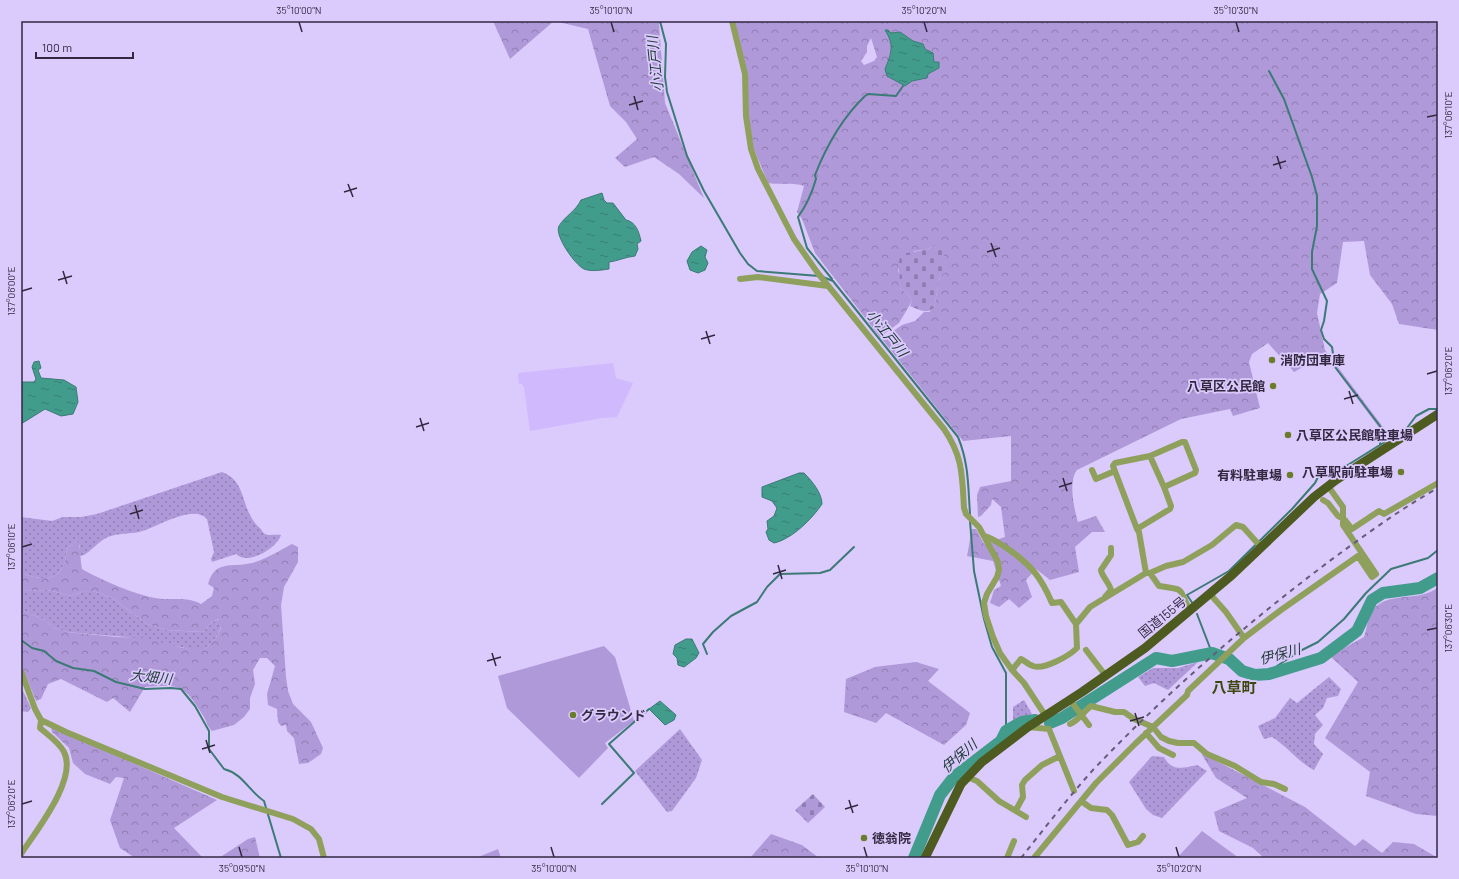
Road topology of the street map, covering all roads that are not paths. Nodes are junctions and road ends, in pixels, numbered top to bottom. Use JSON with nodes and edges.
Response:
{"nodes":[{"id":1,"x":732,"y":21,"type":"edge"},
{"id":2,"x":740,"y":279,"type":"dead end"},
{"id":3,"x":827,"y":284,"type":"junction"},
{"id":4,"x":1438,"y":414,"type":"edge"},
{"id":5,"x":1150,"y":456,"type":"junction"},
{"id":6,"x":1092,"y":470,"type":"dead end"},
{"id":7,"x":1115,"y":471,"type":"junction"},
{"id":8,"x":1438,"y":483,"type":"edge"},
{"id":9,"x":1328,"y":486,"type":"junction"},
{"id":10,"x":1164,"y":487,"type":"junction"},
{"id":11,"x":1324,"y":500,"type":"dead end"},
{"id":12,"x":1342,"y":518,"type":"junction"},
{"id":13,"x":1137,"y":529,"type":"junction"},
{"id":14,"x":984,"y":536,"type":"junction"},
{"id":15,"x":1259,"y":544,"type":"junction"},
{"id":16,"x":1111,"y":548,"type":"dead end"},
{"id":17,"x":1148,"y":573,"type":"junction"},
{"id":18,"x":1210,"y":594,"type":"junction"},
{"id":19,"x":1104,"y":598,"type":"junction"},
{"id":20,"x":1190,"y":610,"type":"junction"},
{"id":21,"x":1076,"y":624,"type":"junction"},
{"id":22,"x":1244,"y":638,"type":"junction"},
{"id":23,"x":1086,"y":650,"type":"dead end"},
{"id":24,"x":1012,"y":670,"type":"junction"},
{"id":25,"x":21,"y":671,"type":"edge"},
{"id":26,"x":1106,"y":676,"type":"junction"},
{"id":27,"x":1076,"y":707,"type":"junction"},
{"id":28,"x":1045,"y":715,"type":"junction"},
{"id":29,"x":41,"y":720,"type":"junction"},
{"id":30,"x":1070,"y":724,"type":"dead end"},
{"id":31,"x":1089,"y":725,"type":"dead end"},
{"id":32,"x":1028,"y":727,"type":"junction"},
{"id":33,"x":1153,"y":727,"type":"junction"},
{"id":34,"x":1146,"y":733,"type":"junction"},
{"id":35,"x":1173,"y":755,"type":"dead end"},
{"id":36,"x":1060,"y":756,"type":"junction"},
{"id":37,"x":967,"y":777,"type":"junction"},
{"id":38,"x":1285,"y":789,"type":"dead end"},
{"id":39,"x":1074,"y":791,"type":"dead end"},
{"id":40,"x":1081,"y":801,"type":"junction"},
{"id":41,"x":1016,"y":810,"type":"junction"},
{"id":42,"x":1026,"y":817,"type":"dead end"},
{"id":43,"x":1143,"y":836,"type":"dead end"},
{"id":44,"x":1014,"y":841,"type":"dead end"},
{"id":45,"x":21,"y":854,"type":"edge"},
{"id":46,"x":324,"y":858,"type":"edge"},
{"id":47,"x":925,"y":858,"type":"edge"},
{"id":48,"x":1007,"y":858,"type":"edge"},
{"id":49,"x":1034,"y":858,"type":"edge"}],
"edges":[{"from":1,"to":3,"type":"street"},
{"from":2,"to":3,"type":"street"},
{"from":3,"to":14,"type":"street"},
{"from":4,"to":9,"type":"highway","name":"国道155号"},
{"from":5,"to":7,"type":"street"},
{"from":5,"to":10,"type":"street"},
{"from":5,"to":10,"type":"street"},
{"from":6,"to":7,"type":"street"},
{"from":7,"to":13,"type":"street"},
{"from":8,"to":12,"type":"street"},
{"from":9,"to":12,"type":"street"},
{"from":9,"to":15,"type":"highway","name":"国道155号"},
{"from":10,"to":13,"type":"street"},
{"from":11,"to":12,"type":"street"},
{"from":12,"to":22,"type":"street"},
{"from":13,"to":17,"type":"street"},
{"from":14,"to":21,"type":"street"},
{"from":14,"to":24,"type":"street"},
{"from":15,"to":17,"type":"street"},
{"from":15,"to":18,"type":"highway","name":"国道155号"},
{"from":16,"to":19,"type":"street"},
{"from":17,"to":19,"type":"street"},
{"from":17,"to":20,"type":"street"},
{"from":18,"to":20,"type":"highway","name":"国道155号"},
{"from":18,"to":22,"type":"street"},
{"from":19,"to":21,"type":"street"},
{"from":20,"to":26,"type":"highway","name":"国道155号"},
{"from":21,"to":24,"type":"street"},
{"from":22,"to":33,"type":"street"},
{"from":23,"to":26,"type":"street"},
{"from":24,"to":28,"type":"street"},
{"from":25,"to":29,"type":"street"},
{"from":26,"to":27,"type":"highway","name":"国道155号"},
{"from":27,"to":28,"type":"highway","name":"国道155号"},
{"from":27,"to":30,"type":"street"},
{"from":27,"to":31,"type":"street"},
{"from":27,"to":33,"type":"street"},
{"from":28,"to":32,"type":"highway","name":"国道155号"},
{"from":29,"to":45,"type":"street"},
{"from":29,"to":46,"type":"street"},
{"from":32,"to":36,"type":"street"},
{"from":32,"to":37,"type":"highway","name":"国道155号"},
{"from":33,"to":34,"type":"street"},
{"from":33,"to":38,"type":"street"},
{"from":34,"to":35,"type":"street"},
{"from":34,"to":40,"type":"street"},
{"from":36,"to":39,"type":"street"},
{"from":36,"to":41,"type":"street"},
{"from":37,"to":41,"type":"street"},
{"from":37,"to":47,"type":"highway","name":"国道155号"},
{"from":40,"to":43,"type":"street"},
{"from":40,"to":49,"type":"street"},
{"from":41,"to":42,"type":"street"},
{"from":44,"to":48,"type":"street"}]}
